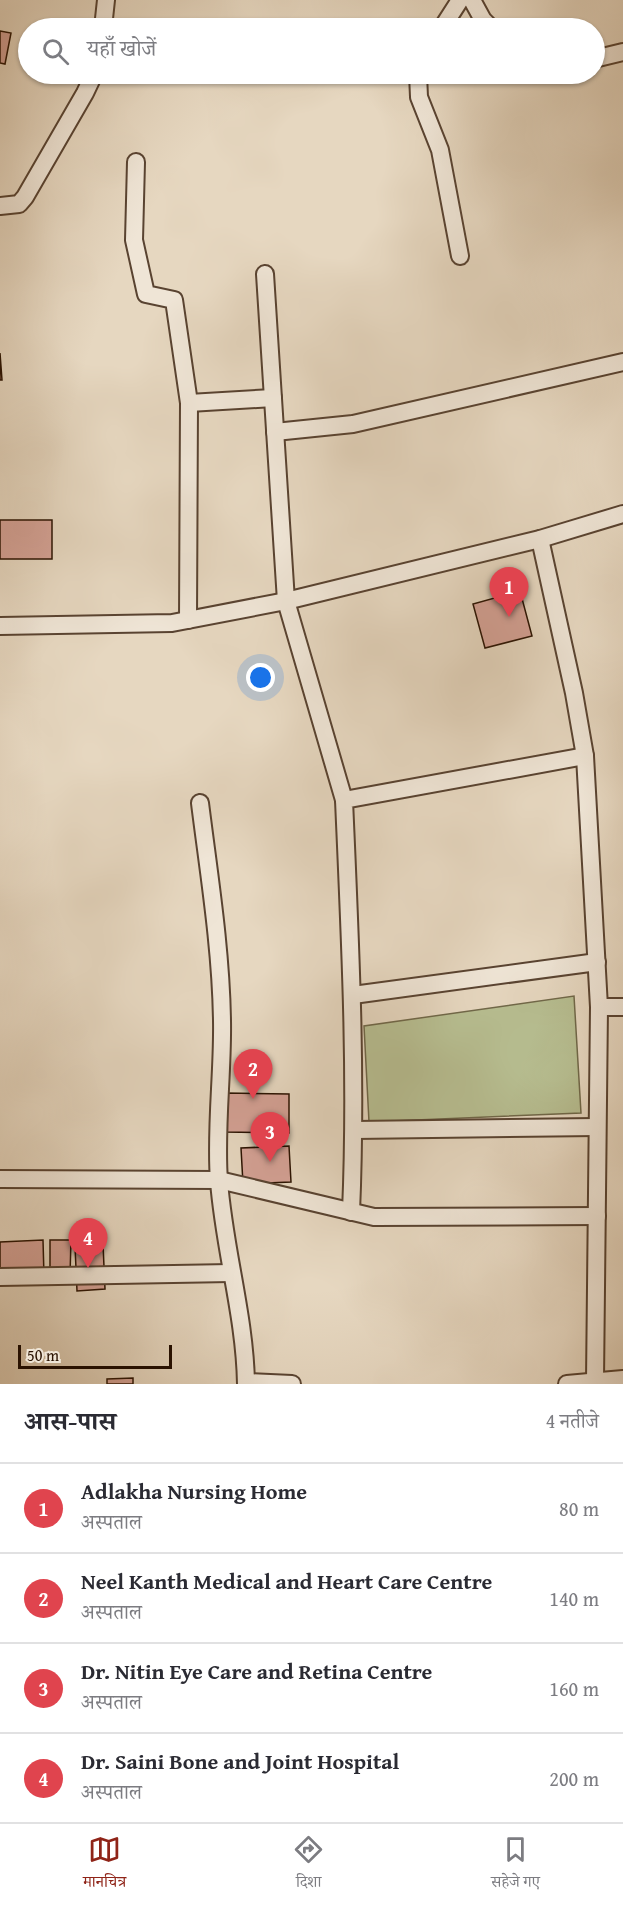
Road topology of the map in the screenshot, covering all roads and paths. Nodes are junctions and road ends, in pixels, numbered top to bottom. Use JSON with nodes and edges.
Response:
{"nodes":[{"id":1,"x":106,"y":0,"type":"edge"},
{"id":2,"x":460,"y":0,"type":"edge"},
{"id":3,"x":472,"y":0,"type":"edge"},
{"id":4,"x":104,"y":18,"type":"edge"},
{"id":5,"x":448,"y":18,"type":"edge"},
{"id":6,"x":482,"y":18,"type":"edge"},
{"id":7,"x":623,"y":52,"type":"edge"},
{"id":8,"x":605,"y":56,"type":"edge"},
{"id":9,"x":89,"y":84,"type":"edge"},
{"id":10,"x":418,"y":84,"type":"edge"},
{"id":11,"x":136,"y":162,"type":"dead end"},
{"id":12,"x":0,"y":206,"type":"edge"},
{"id":13,"x":460,"y":256,"type":"dead end"},
{"id":14,"x":265,"y":274,"type":"dead end"},
{"id":15,"x":623,"y":362,"type":"edge"},
{"id":16,"x":273,"y":398,"type":"junction"},
{"id":17,"x":189,"y":403,"type":"junction"},
{"id":18,"x":275,"y":432,"type":"junction"},
{"id":19,"x":623,"y":514,"type":"edge"},
{"id":20,"x":540,"y":539,"type":"junction"},
{"id":21,"x":286,"y":601,"type":"junction"},
{"id":22,"x":188,"y":620,"type":"junction"},
{"id":23,"x":0,"y":626,"type":"edge"},
{"id":24,"x":585,"y":756,"type":"junction"},
{"id":25,"x":344,"y":800,"type":"junction"},
{"id":26,"x":200,"y":803,"type":"dead end"},
{"id":27,"x":597,"y":962,"type":"junction"},
{"id":28,"x":353,"y":994,"type":"junction"},
{"id":29,"x":599,"y":1007,"type":"junction"},
{"id":30,"x":623,"y":1007,"type":"edge"},
{"id":31,"x":597,"y":1126,"type":"junction"},
{"id":32,"x":355,"y":1130,"type":"junction"},
{"id":33,"x":0,"y":1179,"type":"edge"},
{"id":34,"x":219,"y":1180,"type":"junction"},
{"id":35,"x":351,"y":1212,"type":"junction"},
{"id":36,"x":597,"y":1216,"type":"junction"},
{"id":37,"x":231,"y":1273,"type":"junction"},
{"id":38,"x":0,"y":1277,"type":"edge"},
{"id":39,"x":623,"y":1379,"type":"edge"},
{"id":40,"x":595,"y":1381,"type":"junction"},
{"id":41,"x":246,"y":1383,"type":"edge"},
{"id":42,"x":292,"y":1384,"type":"edge"},
{"id":43,"x":567,"y":1384,"type":"edge"}],
"edges":[{"from":1,"to":4,"type":"street"},
{"from":2,"to":5,"type":"street"},
{"from":3,"to":6,"type":"street"},
{"from":7,"to":8,"type":"street"},
{"from":9,"to":12,"type":"street"},
{"from":10,"to":13,"type":"street"},
{"from":11,"to":17,"type":"street"},
{"from":14,"to":16,"type":"street"},
{"from":15,"to":18,"type":"street"},
{"from":16,"to":17,"type":"street"},
{"from":16,"to":18,"type":"street"},
{"from":17,"to":22,"type":"street"},
{"from":18,"to":21,"type":"street"},
{"from":19,"to":20,"type":"street"},
{"from":20,"to":21,"type":"street"},
{"from":20,"to":24,"type":"street"},
{"from":21,"to":22,"type":"street"},
{"from":21,"to":25,"type":"street"},
{"from":22,"to":23,"type":"street"},
{"from":24,"to":25,"type":"street"},
{"from":24,"to":27,"type":"street"},
{"from":25,"to":28,"type":"street"},
{"from":26,"to":34,"type":"street"},
{"from":27,"to":28,"type":"street"},
{"from":27,"to":29,"type":"street"},
{"from":28,"to":32,"type":"street"},
{"from":29,"to":30,"type":"street"},
{"from":29,"to":31,"type":"street"},
{"from":31,"to":32,"type":"street"},
{"from":31,"to":36,"type":"street"},
{"from":32,"to":35,"type":"street"},
{"from":33,"to":34,"type":"street"},
{"from":34,"to":35,"type":"street"},
{"from":34,"to":37,"type":"street"},
{"from":35,"to":36,"type":"street"},
{"from":36,"to":40,"type":"street"},
{"from":37,"to":38,"type":"street"},
{"from":37,"to":41,"type":"street"},
{"from":39,"to":40,"type":"street"},
{"from":40,"to":43,"type":"street"},
{"from":41,"to":42,"type":"street"}]}
